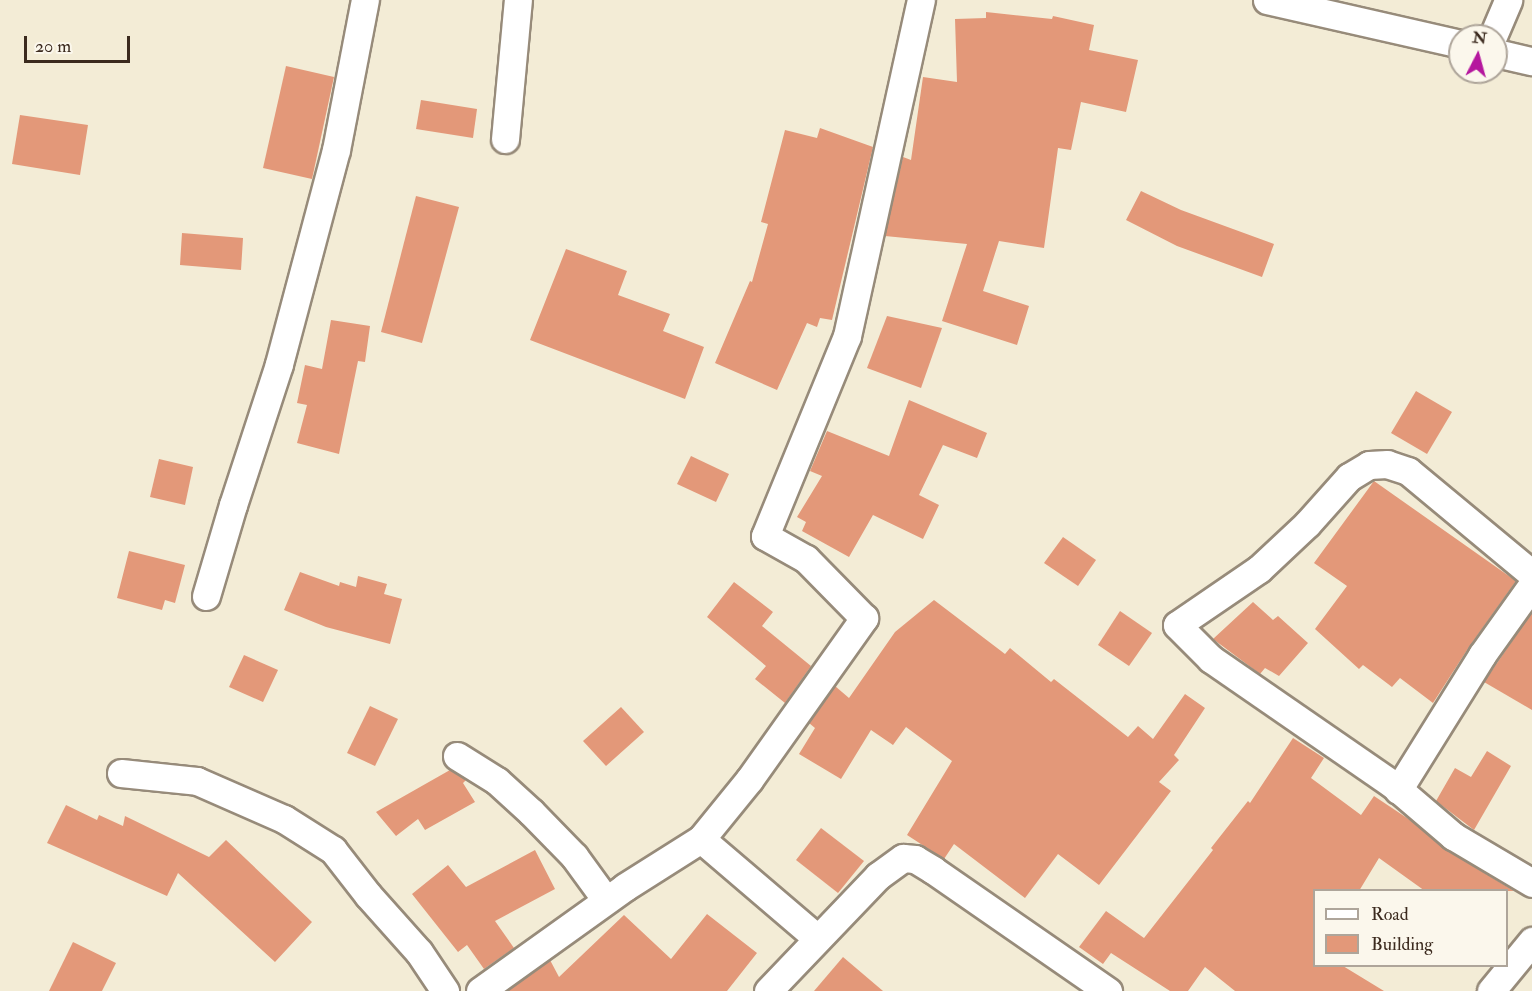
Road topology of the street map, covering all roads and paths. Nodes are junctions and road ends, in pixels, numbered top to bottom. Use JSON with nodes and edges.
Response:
{"nodes":[{"id":1,"x":365,"y":0,"type":"edge"},
{"id":2,"x":518,"y":0,"type":"edge"},
{"id":3,"x":921,"y":0,"type":"edge"},
{"id":4,"x":1268,"y":0,"type":"edge"},
{"id":5,"x":1508,"y":0,"type":"edge"},
{"id":6,"x":1498,"y":24,"type":"edge"},
{"id":7,"x":1448,"y":41,"type":"edge"},
{"id":8,"x":1508,"y":56,"type":"edge"},
{"id":9,"x":1532,"y":61,"type":"edge"},
{"id":10,"x":505,"y":139,"type":"dead end"},
{"id":11,"x":1532,"y":574,"type":"edge"},
{"id":12,"x":1532,"y":585,"type":"edge"},
{"id":13,"x":206,"y":596,"type":"dead end"},
{"id":14,"x":457,"y":756,"type":"dead end"},
{"id":15,"x":121,"y":773,"type":"dead end"},
{"id":16,"x":1398,"y":790,"type":"junction"},
{"id":17,"x":701,"y":839,"type":"junction"},
{"id":18,"x":1532,"y":883,"type":"edge"},
{"id":19,"x":606,"y":900,"type":"junction"},
{"id":20,"x":818,"y":938,"type":"junction"},
{"id":21,"x":1532,"y":941,"type":"edge"},
{"id":22,"x":445,"y":991,"type":"edge"},
{"id":23,"x":480,"y":991,"type":"edge"},
{"id":24,"x":768,"y":991,"type":"edge"},
{"id":25,"x":1108,"y":991,"type":"edge"},
{"id":26,"x":1491,"y":991,"type":"edge"}],
"edges":[{"from":1,"to":13,"type":"street"},
{"from":2,"to":10,"type":"street"},
{"from":3,"to":17,"type":"street"},
{"from":4,"to":7,"type":"street"},
{"from":5,"to":6,"type":"street"},
{"from":8,"to":9,"type":"street"},
{"from":11,"to":16,"type":"street"},
{"from":12,"to":16,"type":"street"},
{"from":14,"to":19,"type":"street"},
{"from":15,"to":22,"type":"street"},
{"from":16,"to":18,"type":"street"},
{"from":17,"to":19,"type":"street"},
{"from":17,"to":20,"type":"street"},
{"from":19,"to":23,"type":"street"},
{"from":20,"to":24,"type":"street"},
{"from":20,"to":25,"type":"street"},
{"from":21,"to":26,"type":"street"}]}
